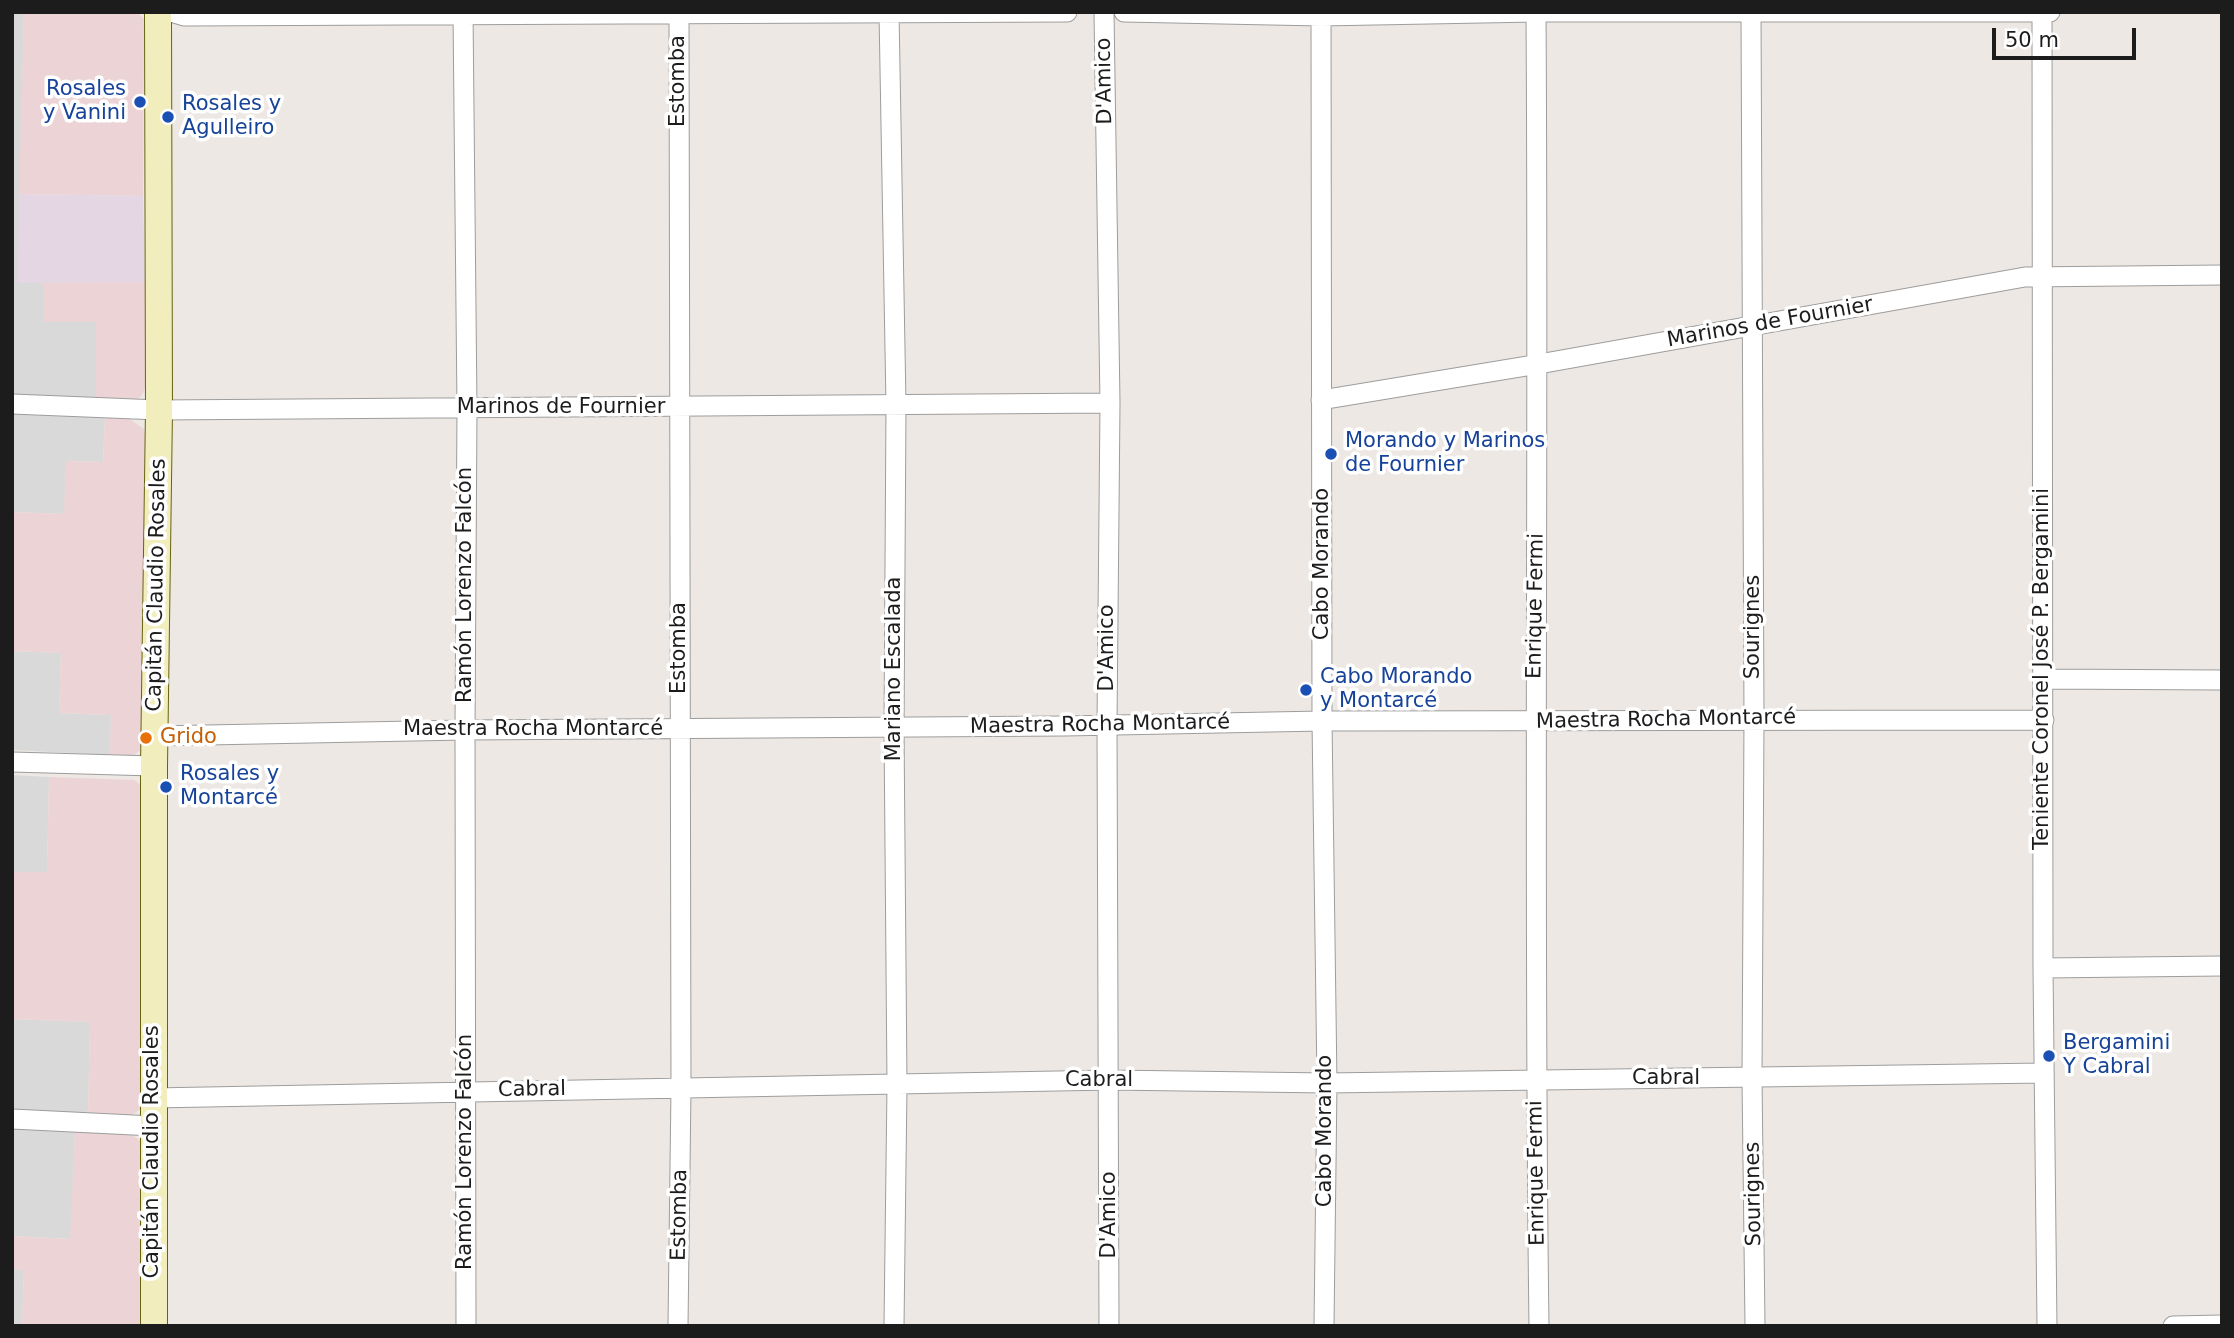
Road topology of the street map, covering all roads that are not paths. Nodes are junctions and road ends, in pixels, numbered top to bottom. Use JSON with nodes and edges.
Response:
{"nodes":[{"id":1,"x":158,"y":12,"type":"edge"},
{"id":2,"x":171,"y":12,"type":"edge"},
{"id":3,"x":1067,"y":12,"type":"edge"},
{"id":4,"x":1104,"y":12,"type":"edge"},
{"id":5,"x":1124,"y":12,"type":"edge"},
{"id":6,"x":1536,"y":12,"type":"edge"},
{"id":7,"x":2042,"y":12,"type":"edge"},
{"id":8,"x":2050,"y":12,"type":"edge"},
{"id":9,"x":889,"y":13,"type":"edge"},
{"id":10,"x":1751,"y":13,"type":"edge"},
{"id":11,"x":463,"y":14,"type":"edge"},
{"id":12,"x":679,"y":14,"type":"edge"},
{"id":13,"x":1321,"y":14,"type":"edge"},
{"id":14,"x":2042,"y":275,"type":"junction"},
{"id":15,"x":2222,"y":275,"type":"edge"},
{"id":16,"x":1753,"y":326,"type":"junction"},
{"id":17,"x":1539,"y":364,"type":"junction"},
{"id":18,"x":1321,"y":401,"type":"junction"},
{"id":19,"x":1110,"y":402,"type":"junction"},
{"id":20,"x":12,"y":404,"type":"edge"},
{"id":21,"x":896,"y":405,"type":"junction"},
{"id":22,"x":467,"y":408,"type":"junction"},
{"id":23,"x":680,"y":408,"type":"junction"},
{"id":24,"x":159,"y":410,"type":"junction"},
{"id":25,"x":2044,"y":679,"type":"junction"},
{"id":26,"x":2222,"y":680,"type":"edge"},
{"id":27,"x":1754,"y":719,"type":"junction"},
{"id":28,"x":2044,"y":720,"type":"junction"},
{"id":29,"x":1322,"y":721,"type":"junction"},
{"id":30,"x":1535,"y":722,"type":"junction"},
{"id":31,"x":1107,"y":724,"type":"junction"},
{"id":32,"x":894,"y":728,"type":"junction"},
{"id":33,"x":465,"y":730,"type":"junction"},
{"id":34,"x":681,"y":730,"type":"junction"},
{"id":35,"x":155,"y":736,"type":"junction"},
{"id":36,"x":12,"y":762,"type":"edge"},
{"id":37,"x":154,"y":766,"type":"junction"},
{"id":38,"x":2222,"y":966,"type":"edge"},
{"id":39,"x":2043,"y":968,"type":"junction"},
{"id":40,"x":2044,"y":1073,"type":"junction"},
{"id":41,"x":1752,"y":1078,"type":"junction"},
{"id":42,"x":1110,"y":1080,"type":"junction"},
{"id":43,"x":1536,"y":1080,"type":"junction"},
{"id":44,"x":1326,"y":1083,"type":"junction"},
{"id":45,"x":897,"y":1085,"type":"junction"},
{"id":46,"x":681,"y":1088,"type":"junction"},
{"id":47,"x":467,"y":1091,"type":"junction"},
{"id":48,"x":153,"y":1098,"type":"junction"},
{"id":49,"x":12,"y":1119,"type":"edge"},
{"id":50,"x":153,"y":1126,"type":"junction"},
{"id":51,"x":2222,"y":1325,"type":"edge"},
{"id":52,"x":154,"y":1326,"type":"edge"},
{"id":53,"x":466,"y":1326,"type":"edge"},
{"id":54,"x":678,"y":1326,"type":"edge"},
{"id":55,"x":894,"y":1326,"type":"edge"},
{"id":56,"x":1110,"y":1326,"type":"edge"},
{"id":57,"x":1324,"y":1326,"type":"edge"},
{"id":58,"x":1539,"y":1326,"type":"edge"},
{"id":59,"x":1755,"y":1326,"type":"edge"},
{"id":60,"x":2047,"y":1326,"type":"edge"},
{"id":61,"x":2173,"y":1326,"type":"edge"}],
"edges":[{"from":1,"to":24,"type":"street","name":"Capitán Claudio Rosales"},
{"from":2,"to":11,"type":"street"},
{"from":3,"to":9,"type":"street"},
{"from":4,"to":19,"type":"street","name":"D'Amico"},
{"from":5,"to":13,"type":"street"},
{"from":6,"to":10,"type":"street"},
{"from":6,"to":13,"type":"street"},
{"from":6,"to":17,"type":"street","name":"Enrique Fermi"},
{"from":7,"to":8,"type":"street"},
{"from":7,"to":10,"type":"street"},
{"from":7,"to":14,"type":"street","name":"Teniente Coronel José P. Bergamini"},
{"from":9,"to":12,"type":"street"},
{"from":9,"to":21,"type":"street","name":"Mariano Escalada"},
{"from":10,"to":16,"type":"street","name":"Sourignes"},
{"from":11,"to":12,"type":"street"},
{"from":11,"to":22,"type":"street","name":"Ramón Lorenzo Falcón"},
{"from":12,"to":23,"type":"street","name":"Estomba"},
{"from":13,"to":18,"type":"street","name":"Cabo Morando"},
{"from":14,"to":15,"type":"street","name":"Marinos de Fournier"},
{"from":14,"to":16,"type":"street","name":"Marinos de Fournier"},
{"from":14,"to":25,"type":"street","name":"Teniente Coronel José P. Bergamini"},
{"from":16,"to":17,"type":"street","name":"Marinos de Fournier"},
{"from":16,"to":27,"type":"street","name":"Sourignes"},
{"from":17,"to":18,"type":"street","name":"Marinos de Fournier"},
{"from":17,"to":30,"type":"street","name":"Enrique Fermi"},
{"from":18,"to":29,"type":"street","name":"Cabo Morando"},
{"from":19,"to":21,"type":"street","name":"Marinos de Fournier"},
{"from":19,"to":31,"type":"street","name":"D'Amico"},
{"from":20,"to":24,"type":"street","name":"Marinos de Fournier"},
{"from":21,"to":23,"type":"street","name":"Marinos de Fournier"},
{"from":21,"to":32,"type":"street","name":"Mariano Escalada"},
{"from":22,"to":23,"type":"street","name":"Marinos de Fournier"},
{"from":22,"to":24,"type":"street","name":"Marinos de Fournier"},
{"from":22,"to":33,"type":"street","name":"Ramón Lorenzo Falcón"},
{"from":23,"to":34,"type":"street","name":"Estomba"},
{"from":24,"to":35,"type":"street","name":"Capitán Claudio Rosales"},
{"from":25,"to":26,"type":"street"},
{"from":25,"to":28,"type":"street","name":"Teniente Coronel José P. Bergamini"},
{"from":27,"to":28,"type":"street","name":"Maestra Rocha Montarcé"},
{"from":27,"to":30,"type":"street","name":"Maestra Rocha Montarcé"},
{"from":27,"to":41,"type":"street","name":"Sourignes"},
{"from":28,"to":39,"type":"street","name":"Teniente Coronel José P. Bergamini"},
{"from":29,"to":30,"type":"street","name":"Maestra Rocha Montarcé"},
{"from":29,"to":31,"type":"street","name":"Maestra Rocha Montarcé"},
{"from":29,"to":44,"type":"street","name":"Cabo Morando"},
{"from":30,"to":43,"type":"street","name":"Enrique Fermi"},
{"from":31,"to":32,"type":"street","name":"Maestra Rocha Montarcé"},
{"from":31,"to":42,"type":"street","name":"D'Amico"},
{"from":32,"to":34,"type":"street","name":"Maestra Rocha Montarcé"},
{"from":32,"to":45,"type":"street","name":"Mariano Escalada"},
{"from":33,"to":34,"type":"street","name":"Maestra Rocha Montarcé"},
{"from":33,"to":35,"type":"street","name":"Maestra Rocha Montarcé"},
{"from":33,"to":47,"type":"street","name":"Ramón Lorenzo Falcón"},
{"from":34,"to":46,"type":"street","name":"Estomba"},
{"from":35,"to":37,"type":"street","name":"Capitán Claudio Rosales"},
{"from":36,"to":37,"type":"street"},
{"from":37,"to":48,"type":"street","name":"Capitán Claudio Rosales"},
{"from":38,"to":39,"type":"street"},
{"from":39,"to":40,"type":"street","name":"Teniente Coronel José P. Bergamini"},
{"from":40,"to":41,"type":"street","name":"Cabral"},
{"from":40,"to":60,"type":"street","name":"Teniente Coronel José P. Bergamini"},
{"from":41,"to":43,"type":"street","name":"Cabral"},
{"from":41,"to":59,"type":"street","name":"Sourignes"},
{"from":42,"to":44,"type":"street","name":"Cabral"},
{"from":42,"to":45,"type":"street","name":"Cabral"},
{"from":42,"to":56,"type":"street","name":"D'Amico"},
{"from":43,"to":44,"type":"street","name":"Cabral"},
{"from":43,"to":58,"type":"street","name":"Enrique Fermi"},
{"from":44,"to":57,"type":"street","name":"Cabo Morando"},
{"from":45,"to":46,"type":"street","name":"Cabral"},
{"from":45,"to":55,"type":"street","name":"Mariano Escalada"},
{"from":46,"to":47,"type":"street","name":"Cabral"},
{"from":46,"to":54,"type":"street","name":"Estomba"},
{"from":47,"to":48,"type":"street","name":"Cabral"},
{"from":47,"to":53,"type":"street","name":"Ramón Lorenzo Falcón"},
{"from":48,"to":50,"type":"street","name":"Capitán Claudio Rosales"},
{"from":49,"to":50,"type":"street"},
{"from":50,"to":52,"type":"street","name":"Capitán Claudio Rosales"},
{"from":51,"to":61,"type":"street"}]}
